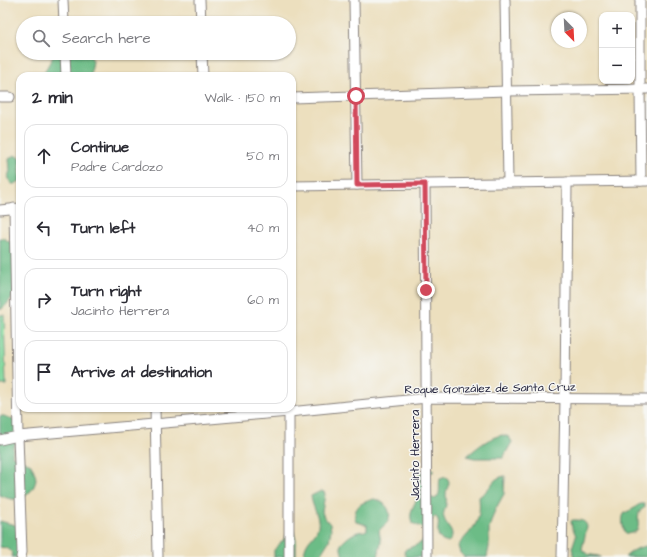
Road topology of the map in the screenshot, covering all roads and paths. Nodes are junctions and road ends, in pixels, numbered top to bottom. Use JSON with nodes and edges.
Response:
{"nodes":[{"id":1,"x":63,"y":0,"type":"edge"},
{"id":2,"x":200,"y":0,"type":"edge"},
{"id":3,"x":354,"y":0,"type":"edge"},
{"id":4,"x":505,"y":0,"type":"edge"},
{"id":5,"x":640,"y":0,"type":"edge"},
{"id":6,"x":64,"y":16,"type":"edge"},
{"id":7,"x":201,"y":16,"type":"edge"},
{"id":8,"x":65,"y":60,"type":"edge"},
{"id":9,"x":202,"y":60,"type":"edge"},
{"id":10,"x":66,"y":72,"type":"edge"},
{"id":11,"x":203,"y":72,"type":"edge"},
{"id":12,"x":643,"y":89,"type":"edge"},
{"id":13,"x":507,"y":91,"type":"junction"},
{"id":14,"x":356,"y":96,"type":"junction"},
{"id":15,"x":296,"y":98,"type":"edge"},
{"id":16,"x":644,"y":181,"type":"edge"},
{"id":17,"x":508,"y":182,"type":"junction"},
{"id":18,"x":567,"y":182,"type":"junction"},
{"id":19,"x":425,"y":184,"type":"junction"},
{"id":20,"x":357,"y":185,"type":"junction"},
{"id":21,"x":296,"y":186,"type":"edge"},
{"id":22,"x":16,"y":208,"type":"edge"},
{"id":23,"x":0,"y":210,"type":"edge"},
{"id":24,"x":427,"y":398,"type":"junction"},
{"id":25,"x":565,"y":399,"type":"junction"},
{"id":26,"x":647,"y":399,"type":"edge"},
{"id":27,"x":296,"y":409,"type":"edge"},
{"id":28,"x":18,"y":412,"type":"edge"},
{"id":29,"x":155,"y":412,"type":"edge"},
{"id":30,"x":270,"y":412,"type":"edge"},
{"id":31,"x":289,"y":412,"type":"edge"},
{"id":32,"x":155,"y":424,"type":"junction"},
{"id":33,"x":18,"y":436,"type":"junction"},
{"id":34,"x":0,"y":440,"type":"edge"},
{"id":35,"x":21,"y":557,"type":"edge"},
{"id":36,"x":158,"y":557,"type":"edge"},
{"id":37,"x":289,"y":557,"type":"edge"},
{"id":38,"x":427,"y":557,"type":"edge"},
{"id":39,"x":562,"y":557,"type":"edge"}],
"edges":[{"from":1,"to":6,"type":"street"},
{"from":2,"to":7,"type":"street"},
{"from":3,"to":14,"type":"street"},
{"from":4,"to":13,"type":"street"},
{"from":5,"to":12,"type":"street"},
{"from":8,"to":10,"type":"street"},
{"from":9,"to":11,"type":"street"},
{"from":12,"to":13,"type":"street"},
{"from":12,"to":16,"type":"street"},
{"from":13,"to":14,"type":"street"},
{"from":13,"to":17,"type":"street"},
{"from":14,"to":15,"type":"street"},
{"from":14,"to":20,"type":"street"},
{"from":16,"to":18,"type":"street"},
{"from":17,"to":18,"type":"street"},
{"from":17,"to":19,"type":"street"},
{"from":18,"to":25,"type":"street"},
{"from":19,"to":20,"type":"street"},
{"from":19,"to":24,"type":"street","name":"Jacinto Herrera"},
{"from":20,"to":21,"type":"street"},
{"from":22,"to":23,"type":"street"},
{"from":24,"to":25,"type":"street","name":"Roque González de Santa Cruz"},
{"from":24,"to":27,"type":"street","name":"Roque González de Santa Cruz"},
{"from":24,"to":38,"type":"street","name":"Jacinto Herrera"},
{"from":25,"to":26,"type":"street","name":"Roque González de Santa Cruz"},
{"from":25,"to":39,"type":"street"},
{"from":28,"to":33,"type":"street"},
{"from":29,"to":32,"type":"street"},
{"from":30,"to":32,"type":"street","name":"Roque González de Santa Cruz"},
{"from":31,"to":37,"type":"street"},
{"from":32,"to":33,"type":"street","name":"Roque González de Santa Cruz"},
{"from":32,"to":36,"type":"street"},
{"from":33,"to":34,"type":"street","name":"Roque González de Santa Cruz"},
{"from":33,"to":35,"type":"street"}]}
